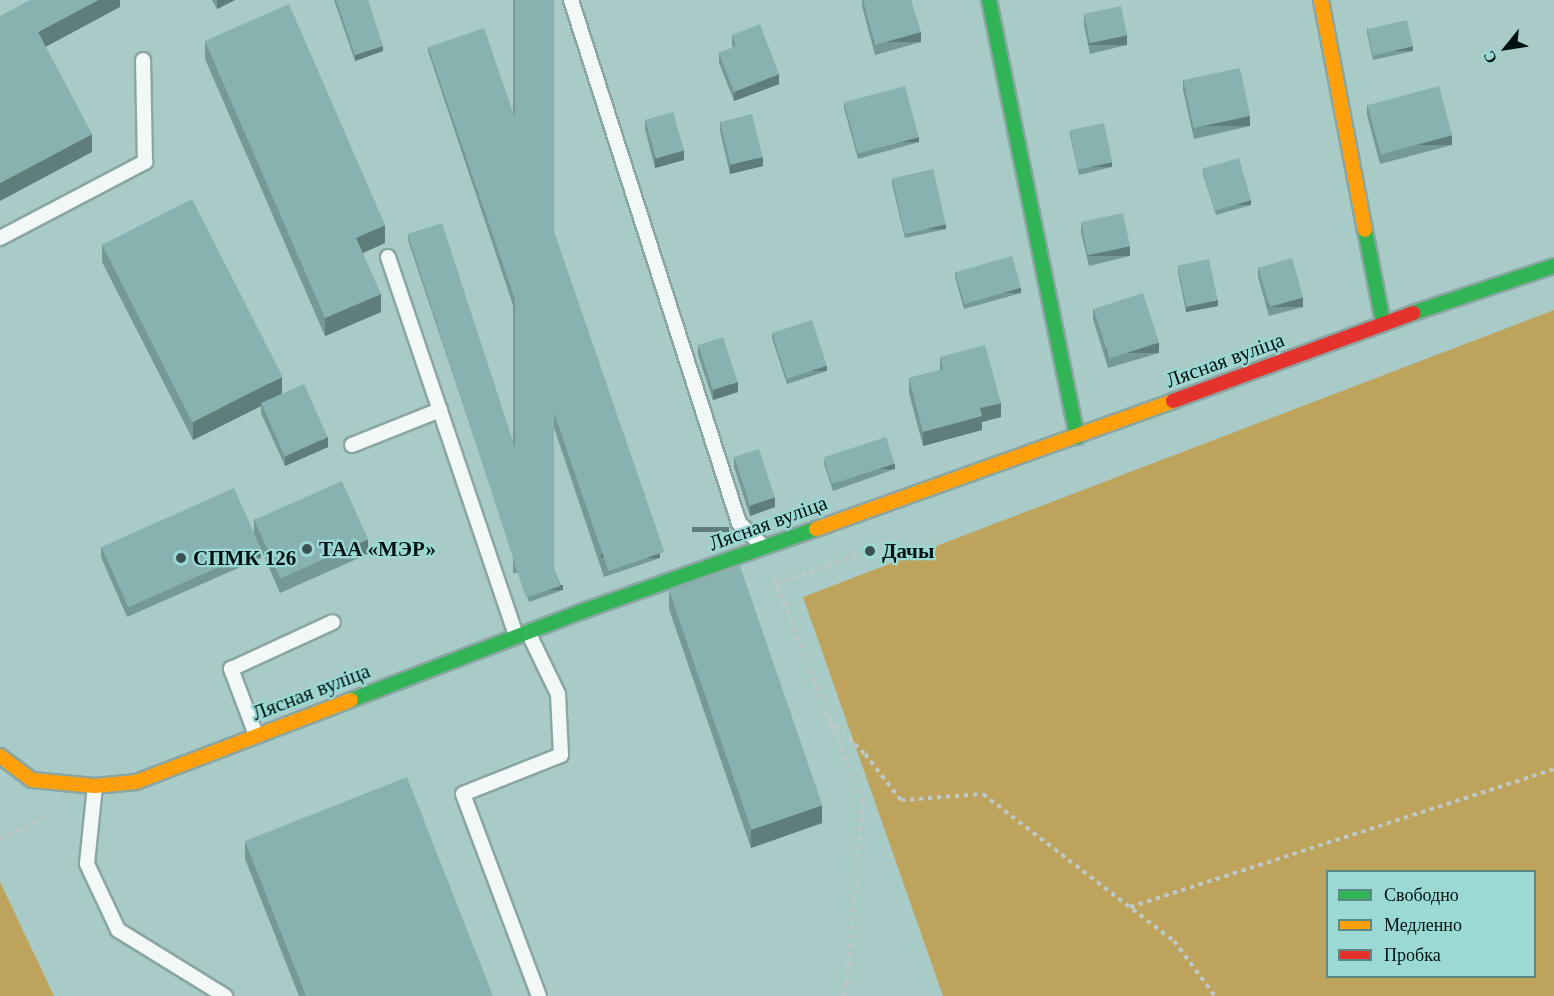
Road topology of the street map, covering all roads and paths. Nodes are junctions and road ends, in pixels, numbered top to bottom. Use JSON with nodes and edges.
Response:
{"nodes":[{"id":1,"x":572,"y":0,"type":"edge"},
{"id":2,"x":989,"y":0,"type":"edge"},
{"id":3,"x":1321,"y":0,"type":"edge"},
{"id":4,"x":143,"y":60,"type":"dead end"},
{"id":5,"x":0,"y":238,"type":"edge"},
{"id":6,"x":388,"y":257,"type":"dead end"},
{"id":7,"x":1554,"y":266,"type":"edge"},
{"id":8,"x":1383,"y":323,"type":"junction"},
{"id":9,"x":440,"y":410,"type":"junction"},
{"id":10,"x":1077,"y":437,"type":"junction"},
{"id":11,"x":352,"y":445,"type":"dead end"},
{"id":12,"x":764,"y":547,"type":"junction"},
{"id":13,"x":870,"y":551,"type":"dead end"},
{"id":14,"x":776,"y":584,"type":"junction"},
{"id":15,"x":333,"y":622,"type":"dead end"},
{"id":16,"x":522,"y":634,"type":"junction"},
{"id":17,"x":829,"y":719,"type":"junction"},
{"id":18,"x":256,"y":735,"type":"junction"},
{"id":19,"x":0,"y":756,"type":"edge"},
{"id":20,"x":1554,"y":769,"type":"edge"},
{"id":21,"x":58,"y":784,"type":"junction"},
{"id":22,"x":95,"y":786,"type":"junction"},
{"id":23,"x":0,"y":839,"type":"edge"},
{"id":24,"x":1130,"y":907,"type":"junction"},
{"id":25,"x":225,"y":996,"type":"edge"},
{"id":26,"x":540,"y":996,"type":"edge"},
{"id":27,"x":843,"y":996,"type":"edge"},
{"id":28,"x":1215,"y":996,"type":"edge"}],
"edges":[{"from":1,"to":12,"type":"lane"},
{"from":2,"to":10,"type":"street"},
{"from":3,"to":8,"type":"street"},
{"from":4,"to":5,"type":"lane"},
{"from":6,"to":9,"type":"lane"},
{"from":7,"to":8,"type":"street","name":"Лясная вуліца"},
{"from":8,"to":10,"type":"street","name":"Лясная вуліца"},
{"from":9,"to":11,"type":"lane"},
{"from":9,"to":16,"type":"lane"},
{"from":10,"to":12,"type":"street","name":"Лясная вуліца"},
{"from":12,"to":14,"type":"path"},
{"from":12,"to":16,"type":"street","name":"Лясная вуліца"},
{"from":13,"to":14,"type":"path"},
{"from":14,"to":17,"type":"path"},
{"from":15,"to":18,"type":"lane"},
{"from":16,"to":18,"type":"street","name":"Лясная вуліца"},
{"from":16,"to":26,"type":"lane"},
{"from":17,"to":24,"type":"path"},
{"from":17,"to":27,"type":"path"},
{"from":18,"to":22,"type":"street","name":"Лясная вуліца"},
{"from":19,"to":21,"type":"street","name":"Лясная вуліца"},
{"from":20,"to":24,"type":"path"},
{"from":21,"to":22,"type":"street","name":"Лясная вуліца"},
{"from":21,"to":23,"type":"path"},
{"from":22,"to":25,"type":"lane"},
{"from":24,"to":28,"type":"path"}]}
